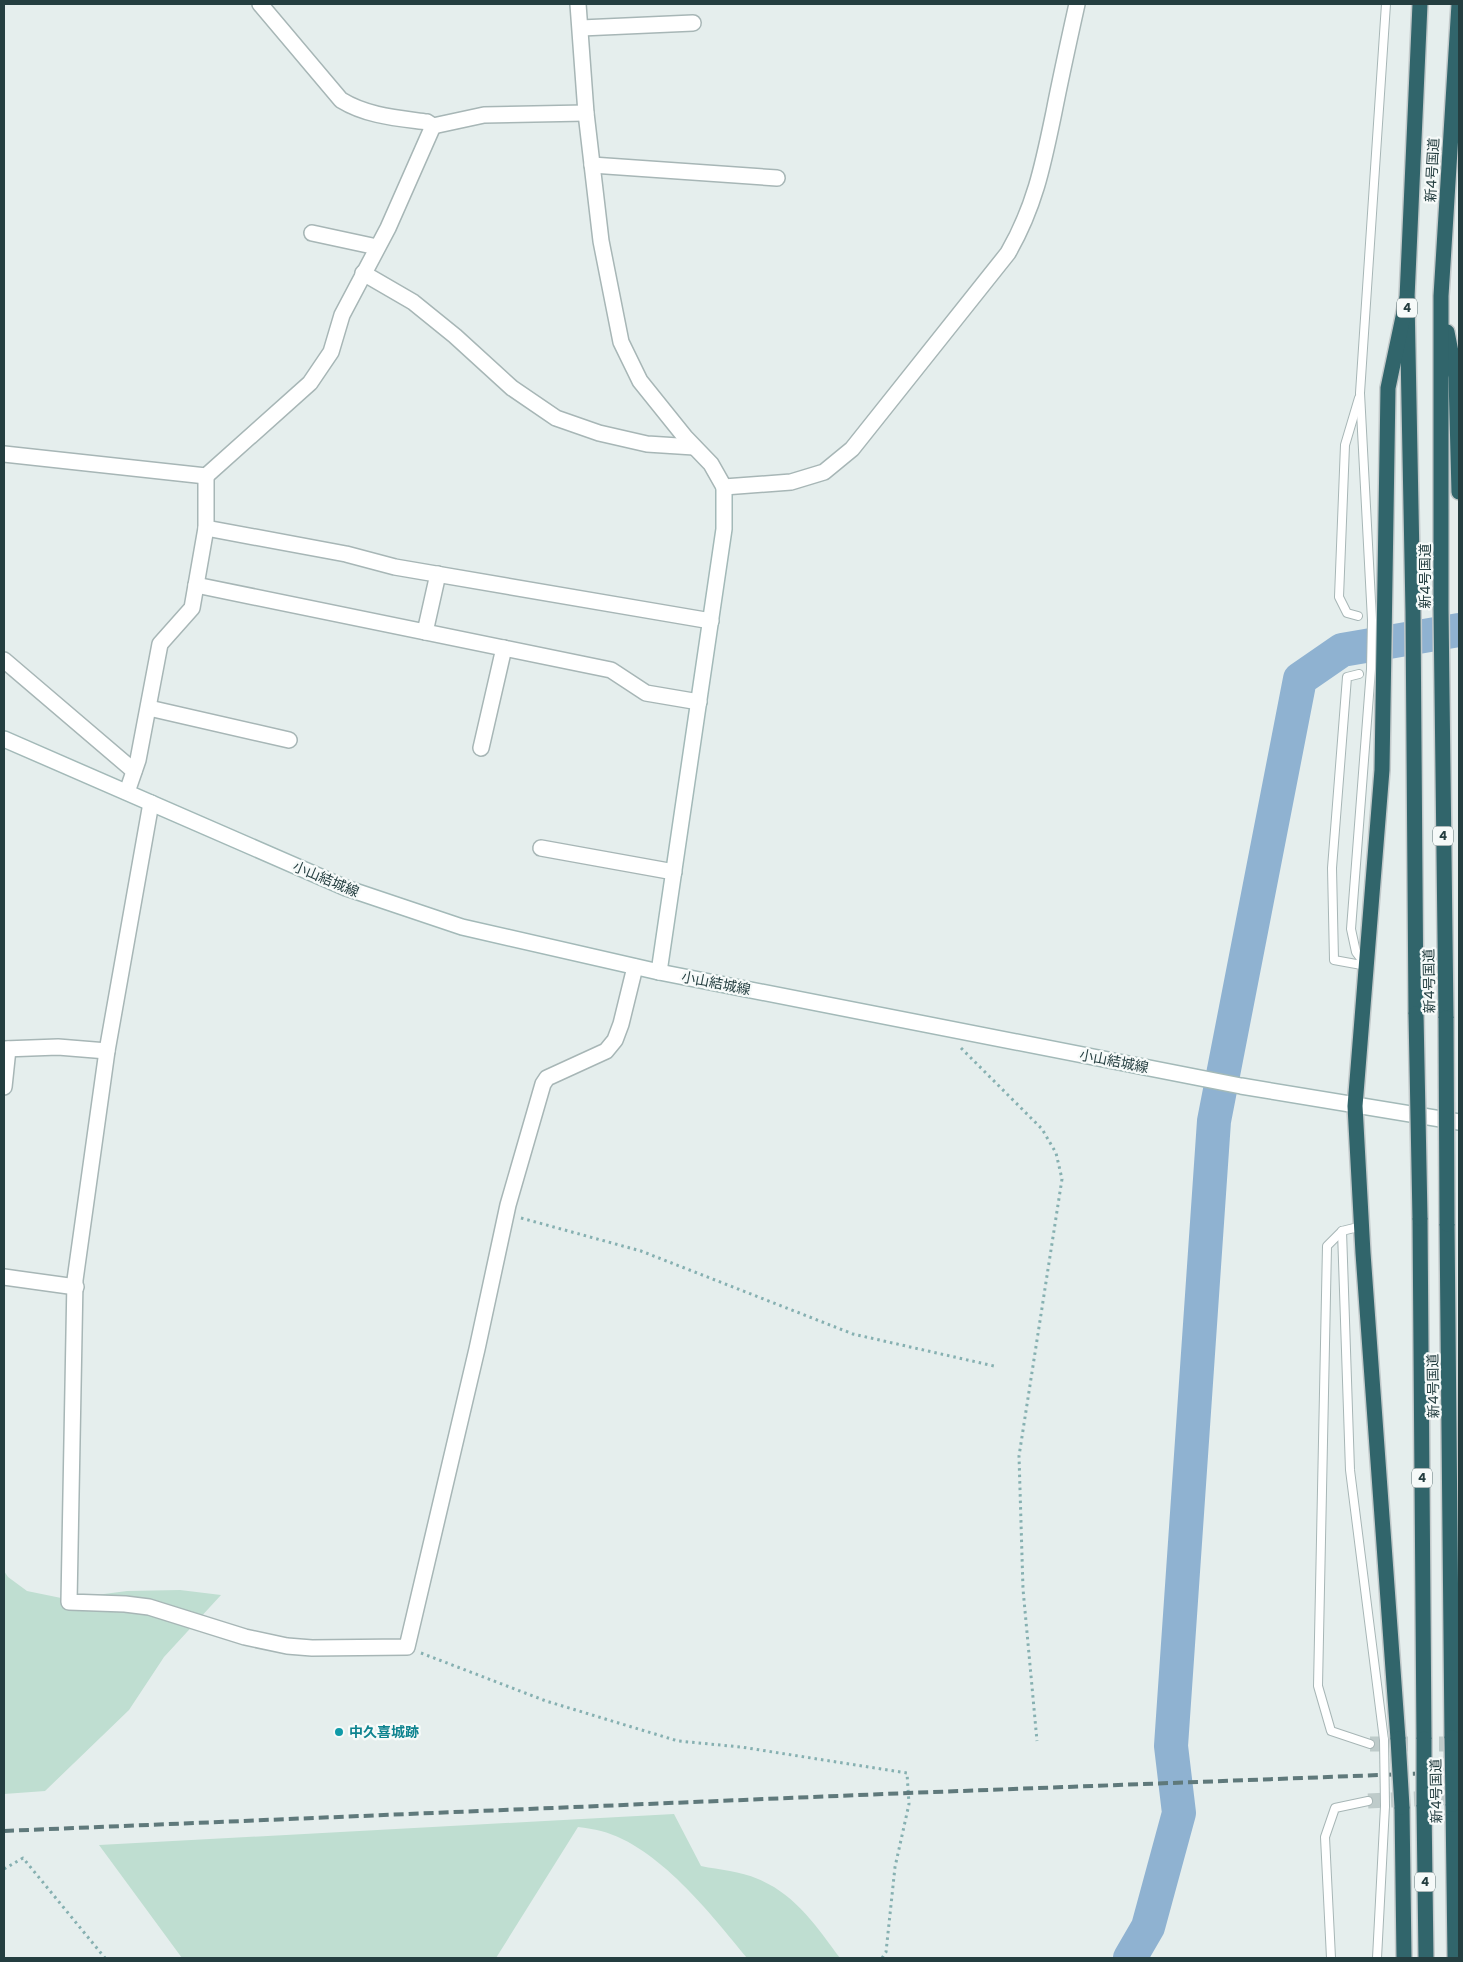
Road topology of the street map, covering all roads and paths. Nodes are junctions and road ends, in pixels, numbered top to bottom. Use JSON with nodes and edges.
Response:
{"nodes":[{"id":1,"x":260,"y":4,"type":"edge"},
{"id":2,"x":578,"y":4,"type":"edge"},
{"id":3,"x":1077,"y":4,"type":"edge"},
{"id":4,"x":1386,"y":4,"type":"edge"},
{"id":5,"x":1420,"y":4,"type":"edge"},
{"id":6,"x":1459,"y":4,"type":"edge"},
{"id":7,"x":693,"y":23,"type":"dead end"},
{"id":8,"x":581,"y":28,"type":"junction"},
{"id":9,"x":1456,"y":88,"type":"edge"},
{"id":10,"x":586,"y":113,"type":"junction"},
{"id":11,"x":433,"y":126,"type":"junction"},
{"id":12,"x":592,"y":165,"type":"junction"},
{"id":13,"x":777,"y":178,"type":"dead end"},
{"id":14,"x":312,"y":233,"type":"dead end"},
{"id":15,"x":377,"y":247,"type":"junction"},
{"id":16,"x":363,"y":273,"type":"junction"},
{"id":17,"x":1441,"y":296,"type":"junction"},
{"id":18,"x":1407,"y":298,"type":"junction"},
{"id":19,"x":1360,"y":393,"type":"junction"},
{"id":20,"x":694,"y":447,"type":"junction"},
{"id":21,"x":4,"y":454,"type":"edge"},
{"id":22,"x":206,"y":476,"type":"junction"},
{"id":23,"x":724,"y":487,"type":"junction"},
{"id":24,"x":1459,"y":492,"type":"edge"},
{"id":25,"x":206,"y":528,"type":"junction"},
{"id":26,"x":438,"y":574,"type":"junction"},
{"id":27,"x":196,"y":585,"type":"junction"},
{"id":28,"x":1358,"y":616,"type":"dead end"},
{"id":29,"x":1378,"y":619,"type":"junction"},
{"id":30,"x":711,"y":621,"type":"junction"},
{"id":31,"x":425,"y":632,"type":"junction"},
{"id":32,"x":504,"y":648,"type":"junction"},
{"id":33,"x":4,"y":660,"type":"edge"},
{"id":34,"x":1358,"y":674,"type":"dead end"},
{"id":35,"x":699,"y":702,"type":"junction"},
{"id":36,"x":149,"y":708,"type":"junction"},
{"id":37,"x":4,"y":739,"type":"edge"},
{"id":38,"x":289,"y":740,"type":"dead end"},
{"id":39,"x":481,"y":748,"type":"dead end"},
{"id":40,"x":134,"y":771,"type":"junction"},
{"id":41,"x":127,"y":792,"type":"junction"},
{"id":42,"x":151,"y":803,"type":"junction"},
{"id":43,"x":541,"y":848,"type":"dead end"},
{"id":44,"x":674,"y":872,"type":"junction"},
{"id":45,"x":1367,"y":966,"type":"junction"},
{"id":46,"x":635,"y":967,"type":"junction"},
{"id":47,"x":660,"y":972,"type":"junction"},
{"id":48,"x":960,"y":1046,"type":"dead end"},
{"id":49,"x":6,"y":1049,"type":"edge"},
{"id":50,"x":107,"y":1051,"type":"junction"},
{"id":51,"x":4,"y":1087,"type":"edge"},
{"id":52,"x":1355,"y":1106,"type":"junction"},
{"id":53,"x":1459,"y":1122,"type":"edge"},
{"id":54,"x":506,"y":1214,"type":"junction"},
{"id":55,"x":1362,"y":1226,"type":"junction"},
{"id":56,"x":1342,"y":1231,"type":"junction"},
{"id":57,"x":4,"y":1277,"type":"edge"},
{"id":58,"x":76,"y":1287,"type":"junction"},
{"id":59,"x":994,"y":1366,"type":"dead end"},
{"id":60,"x":407,"y":1647,"type":"junction"},
{"id":61,"x":1037,"y":1740,"type":"dead end"},
{"id":62,"x":1391,"y":1740,"type":"junction"},
{"id":63,"x":1370,"y":1744,"type":"tunnel mouth"},
{"id":64,"x":1368,"y":1801,"type":"tunnel mouth"},
{"id":65,"x":4,"y":1869,"type":"edge"},
{"id":66,"x":105,"y":1958,"type":"edge"},
{"id":67,"x":882,"y":1958,"type":"edge"},
{"id":68,"x":1331,"y":1958,"type":"edge"},
{"id":69,"x":1377,"y":1958,"type":"edge"},
{"id":70,"x":1404,"y":1958,"type":"edge"},
{"id":71,"x":1426,"y":1958,"type":"edge"},
{"id":72,"x":1455,"y":1958,"type":"edge"}],
"edges":[{"from":1,"to":11,"type":"street"},
{"from":2,"to":8,"type":"street"},
{"from":3,"to":23,"type":"street"},
{"from":4,"to":19,"type":"lane"},
{"from":5,"to":18,"type":"highway","name":"新4号国道","number":"4"},
{"from":6,"to":9,"type":"highway","name":"新4号国道","number":"4"},
{"from":7,"to":8,"type":"street"},
{"from":8,"to":10,"type":"street"},
{"from":9,"to":17,"type":"highway","name":"新4号国道","number":"4"},
{"from":10,"to":11,"type":"street"},
{"from":10,"to":12,"type":"street"},
{"from":11,"to":15,"type":"street"},
{"from":12,"to":13,"type":"street"},
{"from":12,"to":20,"type":"street"},
{"from":14,"to":15,"type":"street"},
{"from":15,"to":16,"type":"street"},
{"from":16,"to":20,"type":"street"},
{"from":16,"to":22,"type":"street"},
{"from":17,"to":24,"type":"highway"},
{"from":17,"to":72,"type":"highway","name":"新4号国道","number":"4","bridge":true},
{"from":18,"to":29,"type":"highway"},
{"from":18,"to":71,"type":"highway","name":"新4号国道","number":"4","bridge":true},
{"from":19,"to":28,"type":"lane"},
{"from":19,"to":29,"type":"lane"},
{"from":20,"to":23,"type":"street"},
{"from":21,"to":22,"type":"street"},
{"from":22,"to":25,"type":"street"},
{"from":23,"to":30,"type":"street"},
{"from":25,"to":26,"type":"street"},
{"from":25,"to":27,"type":"street"},
{"from":26,"to":30,"type":"street"},
{"from":26,"to":31,"type":"street"},
{"from":27,"to":31,"type":"street"},
{"from":27,"to":36,"type":"street"},
{"from":29,"to":45,"type":"highway"},
{"from":30,"to":35,"type":"street"},
{"from":31,"to":32,"type":"street"},
{"from":32,"to":35,"type":"street"},
{"from":32,"to":39,"type":"street"},
{"from":33,"to":40,"type":"street"},
{"from":34,"to":45,"type":"lane"},
{"from":35,"to":44,"type":"street"},
{"from":36,"to":38,"type":"street"},
{"from":36,"to":40,"type":"street"},
{"from":37,"to":41,"type":"street","name":"小山結城線"},
{"from":40,"to":41,"type":"street"},
{"from":41,"to":42,"type":"street","name":"小山結城線"},
{"from":42,"to":46,"type":"street","name":"小山結城線"},
{"from":42,"to":50,"type":"street"},
{"from":43,"to":44,"type":"street"},
{"from":44,"to":47,"type":"street"},
{"from":45,"to":52,"type":"highway"},
{"from":46,"to":47,"type":"street","name":"小山結城線"},
{"from":46,"to":54,"type":"street"},
{"from":47,"to":52,"type":"street","name":"小山結城線"},
{"from":48,"to":61,"type":"path"},
{"from":49,"to":50,"type":"street"},
{"from":49,"to":51,"type":"street"},
{"from":50,"to":58,"type":"street"},
{"from":52,"to":53,"type":"street","name":"小山結城線"},
{"from":52,"to":55,"type":"highway"},
{"from":54,"to":59,"type":"path"},
{"from":54,"to":60,"type":"street"},
{"from":55,"to":56,"type":"lane"},
{"from":55,"to":62,"type":"highway"},
{"from":56,"to":62,"type":"lane"},
{"from":56,"to":63,"type":"lane"},
{"from":57,"to":58,"type":"street"},
{"from":58,"to":60,"type":"street"},
{"from":60,"to":67,"type":"path"},
{"from":62,"to":69,"type":"lane","bridge":true},
{"from":62,"to":70,"type":"highway","bridge":true},
{"from":64,"to":68,"type":"lane"},
{"from":65,"to":66,"type":"path"}]}
